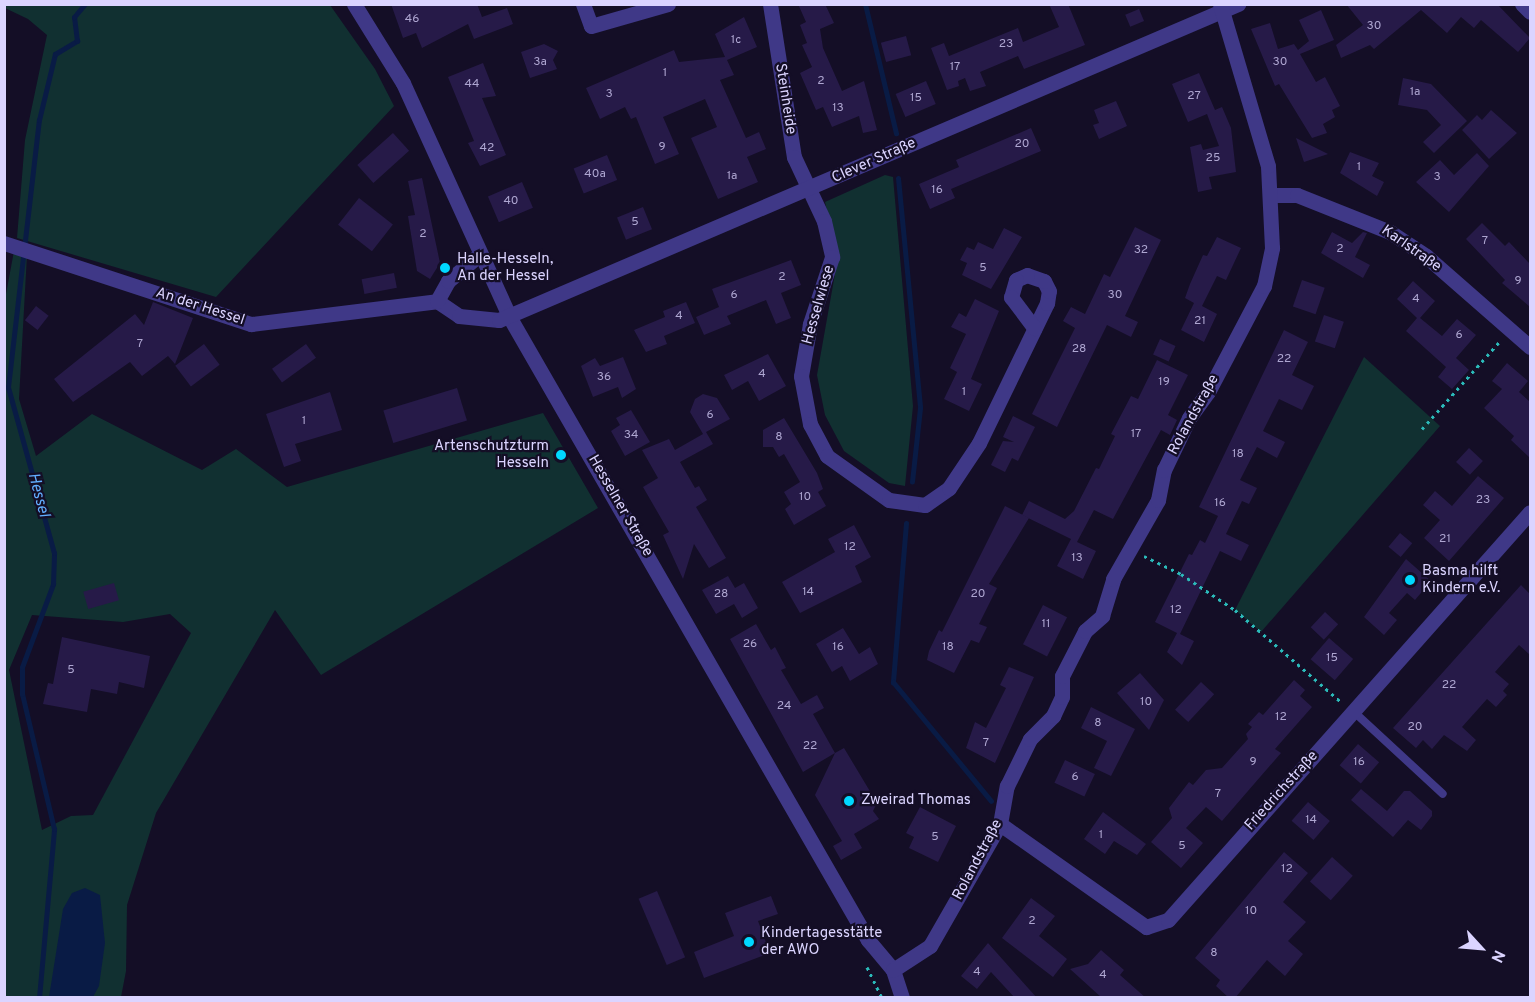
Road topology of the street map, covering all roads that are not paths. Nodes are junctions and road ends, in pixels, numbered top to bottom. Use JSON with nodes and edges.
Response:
{"nodes":[{"id":1,"x":354,"y":4,"type":"edge"},
{"id":2,"x":583,"y":4,"type":"edge"},
{"id":3,"x":668,"y":4,"type":"edge"},
{"id":4,"x":770,"y":4,"type":"edge"},
{"id":5,"x":1238,"y":4,"type":"edge"},
{"id":6,"x":1522,"y":4,"type":"edge"},
{"id":7,"x":1221,"y":8,"type":"edge"},
{"id":8,"x":1530,"y":12,"type":"edge"},
{"id":9,"x":807,"y":191,"type":"junction"},
{"id":10,"x":1271,"y":195,"type":"junction"},
{"id":11,"x":8,"y":244,"type":"edge"},
{"id":12,"x":479,"y":255,"type":"junction"},
{"id":13,"x":437,"y":301,"type":"junction"},
{"id":14,"x":510,"y":318,"type":"junction"},
{"id":15,"x":1034,"y":328,"type":"dead end"},
{"id":16,"x":1530,"y":347,"type":"edge"},
{"id":17,"x":1530,"y":512,"type":"edge"},
{"id":18,"x":1353,"y":712,"type":"junction"},
{"id":19,"x":1443,"y":794,"type":"dead end"},
{"id":20,"x":1000,"y":825,"type":"junction"},
{"id":21,"x":893,"y":970,"type":"junction"},
{"id":22,"x":902,"y":998,"type":"edge"}],
"edges":[{"from":1,"to":12,"type":"street","name":"Hesselner Straße"},
{"from":2,"to":3,"type":"street"},
{"from":4,"to":9,"type":"street","name":"Steinheide"},
{"from":5,"to":7,"type":"street","name":"Clever Straße"},
{"from":6,"to":8,"type":"street"},
{"from":7,"to":9,"type":"street","name":"Clever Straße"},
{"from":7,"to":10,"type":"street","name":"Rolandstraße"},
{"from":9,"to":14,"type":"street","name":"Clever Straße"},
{"from":9,"to":15,"type":"street","name":"Hesselwiese"},
{"from":10,"to":16,"type":"street","name":"Karlstraße"},
{"from":10,"to":20,"type":"street","name":"Rolandstraße"},
{"from":11,"to":13,"type":"street","name":"An der Hessel"},
{"from":12,"to":13,"type":"street"},
{"from":12,"to":14,"type":"street","name":"Hesselner Straße"},
{"from":13,"to":14,"type":"street"},
{"from":14,"to":21,"type":"street","name":"Hesselner Straße"},
{"from":17,"to":18,"type":"street","name":"Friedrichstraße"},
{"from":18,"to":19,"type":"lane"},
{"from":18,"to":20,"type":"street","name":"Friedrichstraße"},
{"from":20,"to":21,"type":"street","name":"Rolandstraße"},
{"from":21,"to":22,"type":"street","name":"Hesselner Straße"}]}
